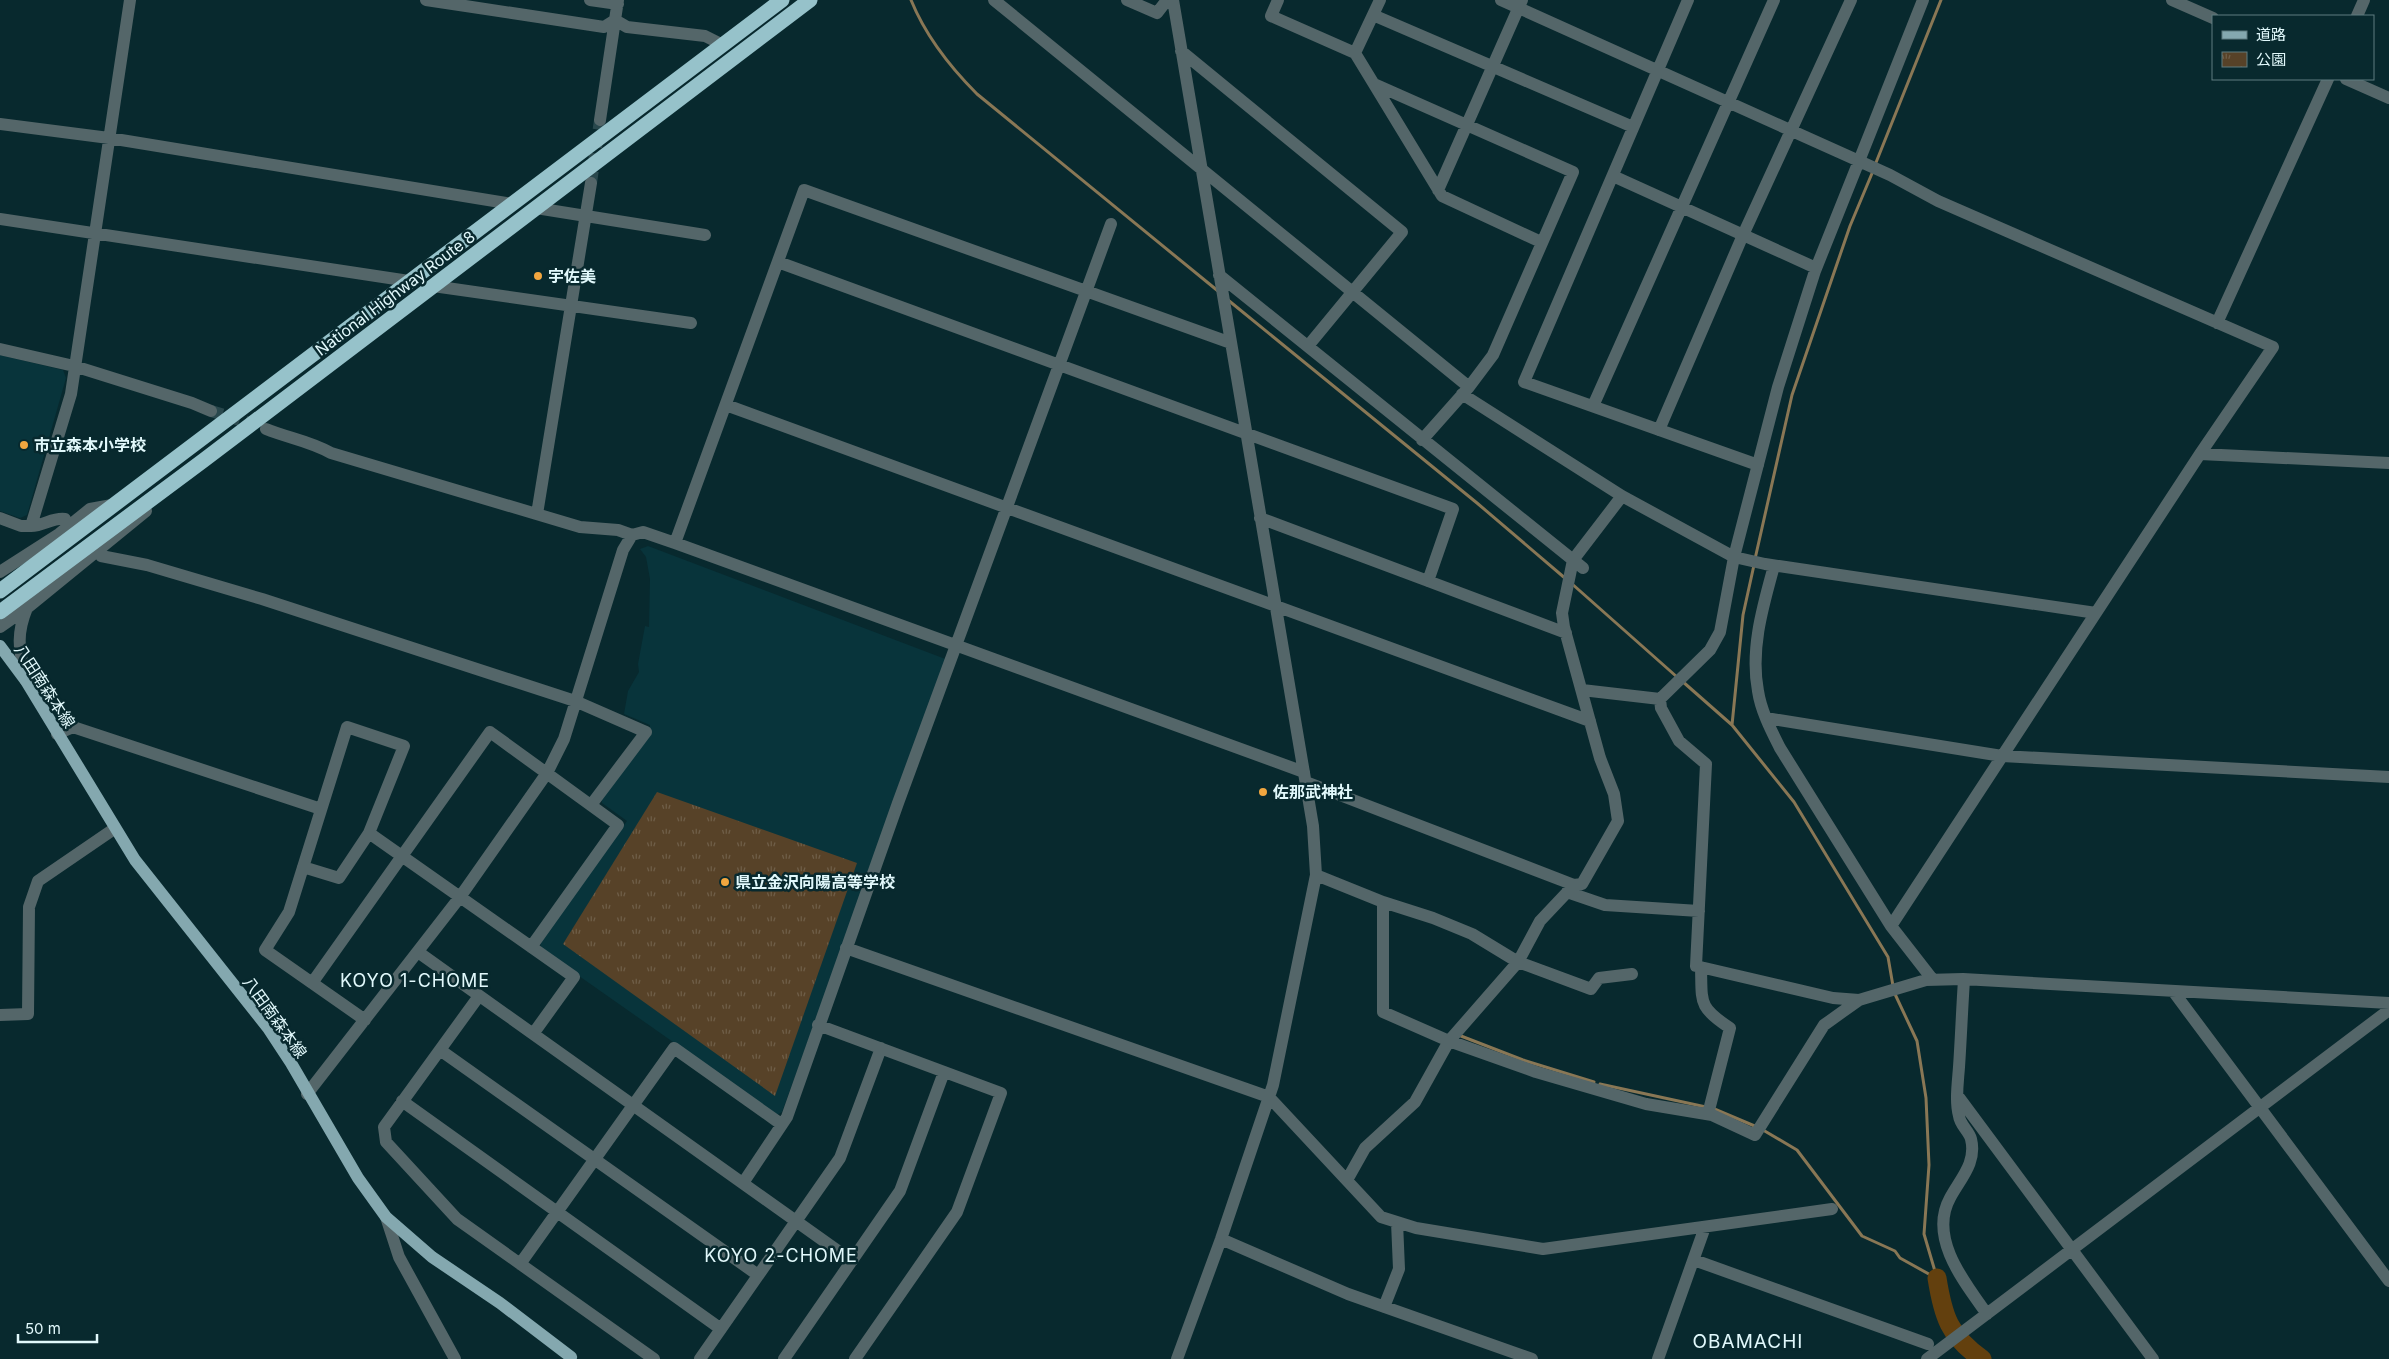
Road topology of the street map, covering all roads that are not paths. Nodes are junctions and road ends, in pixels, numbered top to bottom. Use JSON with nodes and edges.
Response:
{"nodes":[{"id":1,"x":130,"y":0,"type":"edge"},
{"id":2,"x":426,"y":0,"type":"edge"},
{"id":3,"x":590,"y":0,"type":"edge"},
{"id":4,"x":782,"y":0,"type":"edge"},
{"id":5,"x":810,"y":0,"type":"edge"},
{"id":6,"x":994,"y":0,"type":"edge"},
{"id":7,"x":1127,"y":0,"type":"edge"},
{"id":8,"x":1168,"y":0,"type":"edge"},
{"id":9,"x":1173,"y":0,"type":"edge"},
{"id":10,"x":1278,"y":0,"type":"edge"},
{"id":11,"x":1380,"y":0,"type":"edge"},
{"id":12,"x":1501,"y":0,"type":"edge"},
{"id":13,"x":1688,"y":0,"type":"edge"},
{"id":14,"x":1774,"y":0,"type":"edge"},
{"id":15,"x":1851,"y":0,"type":"edge"},
{"id":16,"x":1923,"y":0,"type":"edge"},
{"id":17,"x":2172,"y":0,"type":"edge"},
{"id":18,"x":2364,"y":0,"type":"edge"},
{"id":19,"x":618,"y":2,"type":"edge"},
{"id":20,"x":1521,"y":4,"type":"edge"},
{"id":21,"x":1373,"y":15,"type":"junction"},
{"id":22,"x":2357,"y":15,"type":"edge"},
{"id":23,"x":2212,"y":18,"type":"edge"},
{"id":24,"x":615,"y":20,"type":"junction"},
{"id":25,"x":723,"y":45,"type":"junction"},
{"id":26,"x":1182,"y":51,"type":"junction"},
{"id":27,"x":1355,"y":52,"type":"junction"},
{"id":28,"x":1494,"y":67,"type":"junction"},
{"id":29,"x":1656,"y":70,"type":"junction"},
{"id":30,"x":2328,"y":80,"type":"edge"},
{"id":31,"x":2348,"y":80,"type":"edge"},
{"id":32,"x":1374,"y":84,"type":"junction"},
{"id":33,"x":2389,"y":98,"type":"edge"},
{"id":34,"x":1728,"y":103,"type":"junction"},
{"id":35,"x":600,"y":120,"type":"tunnel mouth"},
{"id":36,"x":0,"y":124,"type":"edge"},
{"id":37,"x":1468,"y":125,"type":"junction"},
{"id":38,"x":1633,"y":127,"type":"junction"},
{"id":39,"x":1791,"y":131,"type":"junction"},
{"id":40,"x":109,"y":138,"type":"junction"},
{"id":41,"x":1862,"y":162,"type":"junction"},
{"id":42,"x":1200,"y":168,"type":"junction"},
{"id":43,"x":1613,"y":176,"type":"junction"},
{"id":44,"x":591,"y":183,"type":"tunnel mouth"},
{"id":45,"x":1438,"y":190,"type":"junction"},
{"id":46,"x":512,"y":204,"type":"junction"},
{"id":47,"x":1682,"y":207,"type":"junction"},
{"id":48,"x":536,"y":208,"type":"junction"},
{"id":49,"x":586,"y":216,"type":"junction"},
{"id":50,"x":0,"y":219,"type":"edge"},
{"id":51,"x":1111,"y":224,"type":"dead end"},
{"id":52,"x":94,"y":234,"type":"junction"},
{"id":53,"x":705,"y":234,"type":"dead end"},
{"id":54,"x":1744,"y":235,"type":"junction"},
{"id":55,"x":1541,"y":242,"type":"junction"},
{"id":56,"x":778,"y":262,"type":"junction"},
{"id":57,"x":1816,"y":268,"type":"junction"},
{"id":58,"x":1220,"y":277,"type":"junction"},
{"id":59,"x":409,"y":281,"type":"junction"},
{"id":60,"x":433,"y":286,"type":"junction"},
{"id":61,"x":1087,"y":290,"type":"junction"},
{"id":62,"x":1354,"y":292,"type":"junction"},
{"id":63,"x":571,"y":306,"type":"junction"},
{"id":64,"x":691,"y":323,"type":"dead end"},
{"id":65,"x":2217,"y":323,"type":"junction"},
{"id":66,"x":1231,"y":343,"type":"junction"},
{"id":67,"x":1308,"y":346,"type":"junction"},
{"id":68,"x":0,"y":349,"type":"edge"},
{"id":69,"x":1060,"y":364,"type":"junction"},
{"id":70,"x":74,"y":366,"type":"junction"},
{"id":71,"x":1466,"y":391,"type":"junction"},
{"id":72,"x":726,"y":405,"type":"junction"},
{"id":73,"x":1593,"y":406,"type":"junction"},
{"id":74,"x":211,"y":411,"type":"tunnel mouth"},
{"id":75,"x":266,"y":428,"type":"tunnel mouth"},
{"id":76,"x":1659,"y":430,"type":"junction"},
{"id":77,"x":1246,"y":432,"type":"junction"},
{"id":78,"x":1422,"y":440,"type":"junction"},
{"id":79,"x":2200,"y":454,"type":"junction"},
{"id":80,"x":204,"y":460,"type":"junction"},
{"id":81,"x":2389,"y":463,"type":"edge"},
{"id":82,"x":1758,"y":465,"type":"junction"},
{"id":83,"x":1622,"y":496,"type":"junction"},
{"id":84,"x":113,"y":505,"type":"junction"},
{"id":85,"x":1007,"y":508,"type":"junction"},
{"id":86,"x":537,"y":514,"type":"junction"},
{"id":87,"x":0,"y":518,"type":"edge"},
{"id":88,"x":1260,"y":518,"type":"junction"},
{"id":89,"x":66,"y":519,"type":"dead end"},
{"id":90,"x":31,"y":526,"type":"junction"},
{"id":91,"x":632,"y":535,"type":"junction"},
{"id":92,"x":676,"y":543,"type":"junction"},
{"id":93,"x":101,"y":556,"type":"dead end"},
{"id":94,"x":1736,"y":557,"type":"junction"},
{"id":95,"x":1576,"y":565,"type":"junction"},
{"id":96,"x":1769,"y":565,"type":"junction"},
{"id":97,"x":0,"y":572,"type":"edge"},
{"id":98,"x":1428,"y":581,"type":"junction"},
{"id":99,"x":0,"y":591,"type":"edge"},
{"id":100,"x":27,"y":608,"type":"junction"},
{"id":101,"x":1276,"y":608,"type":"junction"},
{"id":102,"x":0,"y":612,"type":"edge"},
{"id":103,"x":2096,"y":613,"type":"junction"},
{"id":104,"x":0,"y":627,"type":"edge"},
{"id":105,"x":1566,"y":632,"type":"junction"},
{"id":106,"x":0,"y":646,"type":"edge"},
{"id":107,"x":956,"y":646,"type":"junction"},
{"id":108,"x":26,"y":681,"type":"junction"},
{"id":109,"x":1582,"y":690,"type":"junction"},
{"id":110,"x":1662,"y":697,"type":"junction"},
{"id":111,"x":575,"y":701,"type":"junction"},
{"id":112,"x":1766,"y":718,"type":"junction"},
{"id":113,"x":1590,"y":721,"type":"junction"},
{"id":114,"x":57,"y":734,"type":"junction"},
{"id":115,"x":2002,"y":756,"type":"junction"},
{"id":116,"x":547,"y":773,"type":"junction"},
{"id":117,"x":1305,"y":777,"type":"junction"},
{"id":118,"x":2389,"y":777,"type":"edge"},
{"id":119,"x":591,"y":805,"type":"junction"},
{"id":120,"x":321,"y":809,"type":"junction"},
{"id":121,"x":114,"y":829,"type":"junction"},
{"id":122,"x":370,"y":834,"type":"junction"},
{"id":123,"x":402,"y":856,"type":"junction"},
{"id":124,"x":303,"y":868,"type":"junction"},
{"id":125,"x":1316,"y":875,"type":"junction"},
{"id":126,"x":1571,"y":889,"type":"junction"},
{"id":127,"x":460,"y":897,"type":"junction"},
{"id":128,"x":1383,"y":902,"type":"junction"},
{"id":129,"x":1699,"y":910,"type":"junction"},
{"id":130,"x":1892,"y":926,"type":"junction"},
{"id":131,"x":531,"y":946,"type":"junction"},
{"id":132,"x":846,"y":948,"type":"junction"},
{"id":133,"x":418,"y":952,"type":"junction"},
{"id":134,"x":1518,"y":962,"type":"junction"},
{"id":135,"x":1701,"y":967,"type":"junction"},
{"id":136,"x":1632,"y":974,"type":"dead end"},
{"id":137,"x":1964,"y":980,"type":"junction"},
{"id":138,"x":1927,"y":981,"type":"junction"},
{"id":139,"x":312,"y":983,"type":"junction"},
{"id":140,"x":2173,"y":991,"type":"junction"},
{"id":141,"x":479,"y":996,"type":"junction"},
{"id":142,"x":1862,"y":999,"type":"junction"},
{"id":143,"x":2389,"y":1003,"type":"edge"},
{"id":144,"x":2389,"y":1010,"type":"edge"},
{"id":145,"x":0,"y":1015,"type":"edge"},
{"id":146,"x":364,"y":1020,"type":"junction"},
{"id":147,"x":818,"y":1025,"type":"junction"},
{"id":148,"x":533,"y":1034,"type":"junction"},
{"id":149,"x":1449,"y":1041,"type":"junction"},
{"id":150,"x":881,"y":1048,"type":"junction"},
{"id":151,"x":440,"y":1050,"type":"junction"},
{"id":152,"x":944,"y":1072,"type":"junction"},
{"id":153,"x":307,"y":1094,"type":"junction"},
{"id":154,"x":1957,"y":1096,"type":"junction"},
{"id":155,"x":1269,"y":1097,"type":"junction"},
{"id":156,"x":402,"y":1101,"type":"junction"},
{"id":157,"x":633,"y":1105,"type":"junction"},
{"id":158,"x":2260,"y":1108,"type":"junction"},
{"id":159,"x":1708,"y":1114,"type":"junction"},
{"id":160,"x":781,"y":1124,"type":"junction"},
{"id":161,"x":595,"y":1159,"type":"junction"},
{"id":162,"x":1347,"y":1180,"type":"junction"},
{"id":163,"x":743,"y":1183,"type":"junction"},
{"id":164,"x":1832,"y":1209,"type":"dead end"},
{"id":165,"x":557,"y":1212,"type":"junction"},
{"id":166,"x":386,"y":1217,"type":"junction"},
{"id":167,"x":796,"y":1221,"type":"junction"},
{"id":168,"x":1397,"y":1222,"type":"junction"},
{"id":169,"x":1705,"y":1227,"type":"junction"},
{"id":170,"x":1221,"y":1240,"type":"junction"},
{"id":171,"x":2072,"y":1250,"type":"junction"},
{"id":172,"x":1694,"y":1260,"type":"junction"},
{"id":173,"x":852,"y":1261,"type":"junction"},
{"id":174,"x":520,"y":1264,"type":"junction"},
{"id":175,"x":758,"y":1275,"type":"junction"},
{"id":176,"x":2389,"y":1281,"type":"edge"},
{"id":177,"x":1384,"y":1307,"type":"junction"},
{"id":178,"x":1985,"y":1316,"type":"junction"},
{"id":179,"x":721,"y":1329,"type":"junction"},
{"id":180,"x":1934,"y":1347,"type":"junction"},
{"id":181,"x":572,"y":1358,"type":"edge"},
{"id":182,"x":455,"y":1359,"type":"edge"},
{"id":183,"x":654,"y":1359,"type":"edge"},
{"id":184,"x":700,"y":1359,"type":"edge"},
{"id":185,"x":784,"y":1359,"type":"edge"},
{"id":186,"x":855,"y":1359,"type":"edge"},
{"id":187,"x":1176,"y":1359,"type":"edge"},
{"id":188,"x":1532,"y":1359,"type":"edge"},
{"id":189,"x":1658,"y":1359,"type":"edge"},
{"id":190,"x":1927,"y":1359,"type":"edge"},
{"id":191,"x":2153,"y":1359,"type":"edge"}],
"edges":[{"from":1,"to":40,"type":"street"},
{"from":2,"to":24,"type":"street"},
{"from":3,"to":19,"type":"street"},
{"from":4,"to":25,"type":"highway","name":"National Highway Route 8"},
{"from":5,"to":48,"type":"highway","name":"National Highway Route 8"},
{"from":6,"to":42,"type":"street"},
{"from":7,"to":8,"type":"street"},
{"from":9,"to":26,"type":"street"},
{"from":10,"to":27,"type":"street"},
{"from":11,"to":21,"type":"street"},
{"from":12,"to":20,"type":"street"},
{"from":13,"to":29,"type":"street"},
{"from":14,"to":34,"type":"street"},
{"from":15,"to":39,"type":"street"},
{"from":16,"to":41,"type":"street"},
{"from":17,"to":23,"type":"street"},
{"from":18,"to":22,"type":"street"},
{"from":19,"to":24,"type":"street"},
{"from":20,"to":28,"type":"street"},
{"from":20,"to":29,"type":"street"},
{"from":21,"to":27,"type":"street"},
{"from":21,"to":28,"type":"street"},
{"from":24,"to":25,"type":"street"},
{"from":24,"to":35,"type":"street"},
{"from":25,"to":46,"type":"highway","name":"National Highway Route 8"},
{"from":26,"to":42,"type":"street"},
{"from":26,"to":62,"type":"street"},
{"from":27,"to":32,"type":"street"},
{"from":28,"to":37,"type":"street"},
{"from":28,"to":38,"type":"street"},
{"from":29,"to":34,"type":"street"},
{"from":29,"to":38,"type":"street"},
{"from":30,"to":65,"type":"street"},
{"from":31,"to":33,"type":"street"},
{"from":32,"to":37,"type":"street"},
{"from":32,"to":45,"type":"street"},
{"from":34,"to":39,"type":"street"},
{"from":34,"to":47,"type":"street"},
{"from":36,"to":40,"type":"street"},
{"from":37,"to":45,"type":"street"},
{"from":37,"to":55,"type":"street"},
{"from":38,"to":43,"type":"street"},
{"from":39,"to":41,"type":"street"},
{"from":39,"to":54,"type":"street"},
{"from":40,"to":46,"type":"street"},
{"from":40,"to":52,"type":"street"},
{"from":41,"to":57,"type":"street"},
{"from":41,"to":65,"type":"street"},
{"from":42,"to":58,"type":"street"},
{"from":42,"to":62,"type":"street"},
{"from":43,"to":47,"type":"street"},
{"from":43,"to":73,"type":"street"},
{"from":44,"to":49,"type":"street"},
{"from":45,"to":55,"type":"street"},
{"from":46,"to":59,"type":"highway","name":"National Highway Route 8"},
{"from":47,"to":54,"type":"street"},
{"from":47,"to":73,"type":"street"},
{"from":48,"to":49,"type":"street"},
{"from":48,"to":60,"type":"highway","name":"National Highway Route 8"},
{"from":49,"to":53,"type":"street"},
{"from":49,"to":63,"type":"street"},
{"from":50,"to":52,"type":"street"},
{"from":51,"to":61,"type":"street"},
{"from":52,"to":59,"type":"street"},
{"from":52,"to":70,"type":"street"},
{"from":54,"to":57,"type":"street"},
{"from":54,"to":76,"type":"street"},
{"from":55,"to":71,"type":"street"},
{"from":56,"to":61,"type":"street"},
{"from":56,"to":69,"type":"street"},
{"from":56,"to":72,"type":"street"},
{"from":57,"to":82,"type":"street"},
{"from":58,"to":66,"type":"street"},
{"from":58,"to":67,"type":"street"},
{"from":59,"to":84,"type":"highway","name":"National Highway Route 8"},
{"from":60,"to":63,"type":"street"},
{"from":60,"to":80,"type":"highway","name":"National Highway Route 8"},
{"from":61,"to":66,"type":"street"},
{"from":61,"to":69,"type":"street"},
{"from":62,"to":67,"type":"street"},
{"from":62,"to":71,"type":"street"},
{"from":63,"to":64,"type":"street"},
{"from":63,"to":86,"type":"street"},
{"from":65,"to":79,"type":"street"},
{"from":66,"to":77,"type":"street"},
{"from":67,"to":78,"type":"street"},
{"from":68,"to":70,"type":"street"},
{"from":69,"to":77,"type":"street"},
{"from":69,"to":85,"type":"street"},
{"from":70,"to":74,"type":"street"},
{"from":70,"to":90,"type":"street"},
{"from":71,"to":78,"type":"street"},
{"from":71,"to":83,"type":"street"},
{"from":72,"to":85,"type":"street"},
{"from":72,"to":92,"type":"street"},
{"from":73,"to":76,"type":"street"},
{"from":75,"to":86,"type":"street"},
{"from":76,"to":82,"type":"street"},
{"from":77,"to":88,"type":"street"},
{"from":77,"to":98,"type":"street"},
{"from":78,"to":95,"type":"street"},
{"from":79,"to":81,"type":"street"},
{"from":79,"to":103,"type":"street"},
{"from":80,"to":100,"type":"street"},
{"from":80,"to":102,"type":"highway","name":"National Highway Route 8"},
{"from":82,"to":94,"type":"street"},
{"from":83,"to":94,"type":"street"},
{"from":83,"to":95,"type":"street"},
{"from":84,"to":97,"type":"street"},
{"from":84,"to":99,"type":"highway","name":"National Highway Route 8"},
{"from":85,"to":101,"type":"street"},
{"from":85,"to":107,"type":"street"},
{"from":86,"to":91,"type":"street"},
{"from":87,"to":90,"type":"street"},
{"from":88,"to":98,"type":"street"},
{"from":88,"to":101,"type":"street"},
{"from":89,"to":90,"type":"street"},
{"from":91,"to":92,"type":"street"},
{"from":91,"to":111,"type":"street"},
{"from":92,"to":107,"type":"street"},
{"from":93,"to":111,"type":"street"},
{"from":94,"to":96,"type":"street"},
{"from":94,"to":110,"type":"street"},
{"from":95,"to":105,"type":"street"},
{"from":96,"to":103,"type":"street"},
{"from":96,"to":112,"type":"street"},
{"from":98,"to":105,"type":"street"},
{"from":100,"to":104,"type":"street"},
{"from":100,"to":108,"type":"street"},
{"from":101,"to":113,"type":"street"},
{"from":101,"to":117,"type":"street"},
{"from":103,"to":115,"type":"street"},
{"from":105,"to":109,"type":"street"},
{"from":106,"to":108,"type":"main road","name":"八田南森本線"},
{"from":107,"to":117,"type":"street"},
{"from":107,"to":132,"type":"street"},
{"from":108,"to":114,"type":"main road","name":"八田南森本線"},
{"from":109,"to":110,"type":"street"},
{"from":109,"to":113,"type":"street"},
{"from":110,"to":129,"type":"street"},
{"from":111,"to":116,"type":"street"},
{"from":111,"to":119,"type":"street"},
{"from":112,"to":115,"type":"street"},
{"from":112,"to":130,"type":"street"},
{"from":113,"to":126,"type":"street"},
{"from":114,"to":120,"type":"street"},
{"from":114,"to":121,"type":"main road","name":"八田南森本線"},
{"from":115,"to":118,"type":"street"},
{"from":115,"to":130,"type":"street"},
{"from":116,"to":119,"type":"street"},
{"from":116,"to":123,"type":"street"},
{"from":116,"to":127,"type":"street"},
{"from":117,"to":125,"type":"street"},
{"from":117,"to":126,"type":"street"},
{"from":119,"to":131,"type":"street"},
{"from":120,"to":122,"type":"street"},
{"from":120,"to":124,"type":"street"},
{"from":121,"to":145,"type":"street"},
{"from":121,"to":153,"type":"main road","name":"八田南森本線"},
{"from":122,"to":123,"type":"street"},
{"from":122,"to":124,"type":"street"},
{"from":123,"to":127,"type":"street"},
{"from":123,"to":139,"type":"street"},
{"from":124,"to":139,"type":"street"},
{"from":125,"to":128,"type":"street"},
{"from":125,"to":155,"type":"street"},
{"from":126,"to":129,"type":"street"},
{"from":126,"to":134,"type":"street"},
{"from":127,"to":131,"type":"street"},
{"from":127,"to":133,"type":"street"},
{"from":128,"to":134,"type":"street"},
{"from":128,"to":149,"type":"street"},
{"from":129,"to":135,"type":"street"},
{"from":130,"to":138,"type":"street"},
{"from":131,"to":148,"type":"street"},
{"from":132,"to":147,"type":"street"},
{"from":132,"to":155,"type":"street"},
{"from":133,"to":141,"type":"street"},
{"from":133,"to":146,"type":"street"},
{"from":134,"to":136,"type":"street"},
{"from":134,"to":149,"type":"street"},
{"from":135,"to":142,"type":"street"},
{"from":135,"to":159,"type":"street"},
{"from":137,"to":138,"type":"street"},
{"from":137,"to":140,"type":"street"},
{"from":137,"to":154,"type":"street"},
{"from":138,"to":142,"type":"street"},
{"from":139,"to":146,"type":"street"},
{"from":140,"to":143,"type":"street"},
{"from":140,"to":158,"type":"street"},
{"from":141,"to":148,"type":"street"},
{"from":141,"to":151,"type":"street"},
{"from":142,"to":159,"type":"street"},
{"from":144,"to":158,"type":"street"},
{"from":146,"to":153,"type":"street"},
{"from":147,"to":150,"type":"street"},
{"from":147,"to":160,"type":"street"},
{"from":148,"to":157,"type":"street"},
{"from":149,"to":159,"type":"street"},
{"from":149,"to":162,"type":"street"},
{"from":150,"to":152,"type":"street"},
{"from":150,"to":167,"type":"street"},
{"from":151,"to":156,"type":"street"},
{"from":151,"to":161,"type":"street"},
{"from":152,"to":173,"type":"street"},
{"from":152,"to":186,"type":"street"},
{"from":153,"to":166,"type":"main road","name":"八田南森本線"},
{"from":154,"to":171,"type":"street"},
{"from":154,"to":178,"type":"street"},
{"from":155,"to":162,"type":"street"},
{"from":155,"to":170,"type":"street"},
{"from":156,"to":165,"type":"street"},
{"from":156,"to":174,"type":"street"},
{"from":157,"to":160,"type":"street"},
{"from":157,"to":161,"type":"street"},
{"from":157,"to":163,"type":"street"},
{"from":158,"to":171,"type":"street"},
{"from":158,"to":176,"type":"street"},
{"from":160,"to":163,"type":"street"},
{"from":161,"to":165,"type":"street"},
{"from":161,"to":175,"type":"street"},
{"from":162,"to":168,"type":"street"},
{"from":163,"to":167,"type":"street"},
{"from":164,"to":169,"type":"street"},
{"from":165,"to":174,"type":"street"},
{"from":165,"to":179,"type":"street"},
{"from":166,"to":181,"type":"main road","name":"八田南森本線"},
{"from":166,"to":182,"type":"street"},
{"from":167,"to":173,"type":"street"},
{"from":167,"to":175,"type":"street"},
{"from":168,"to":169,"type":"street"},
{"from":168,"to":177,"type":"street"},
{"from":169,"to":172,"type":"street"},
{"from":170,"to":177,"type":"street"},
{"from":170,"to":187,"type":"street"},
{"from":171,"to":178,"type":"street"},
{"from":171,"to":191,"type":"street"},
{"from":172,"to":180,"type":"street"},
{"from":172,"to":189,"type":"street"},
{"from":173,"to":185,"type":"street"},
{"from":174,"to":183,"type":"street"},
{"from":175,"to":179,"type":"street"},
{"from":177,"to":188,"type":"street"},
{"from":178,"to":180,"type":"street"},
{"from":179,"to":184,"type":"street"},
{"from":180,"to":190,"type":"street"}]}
